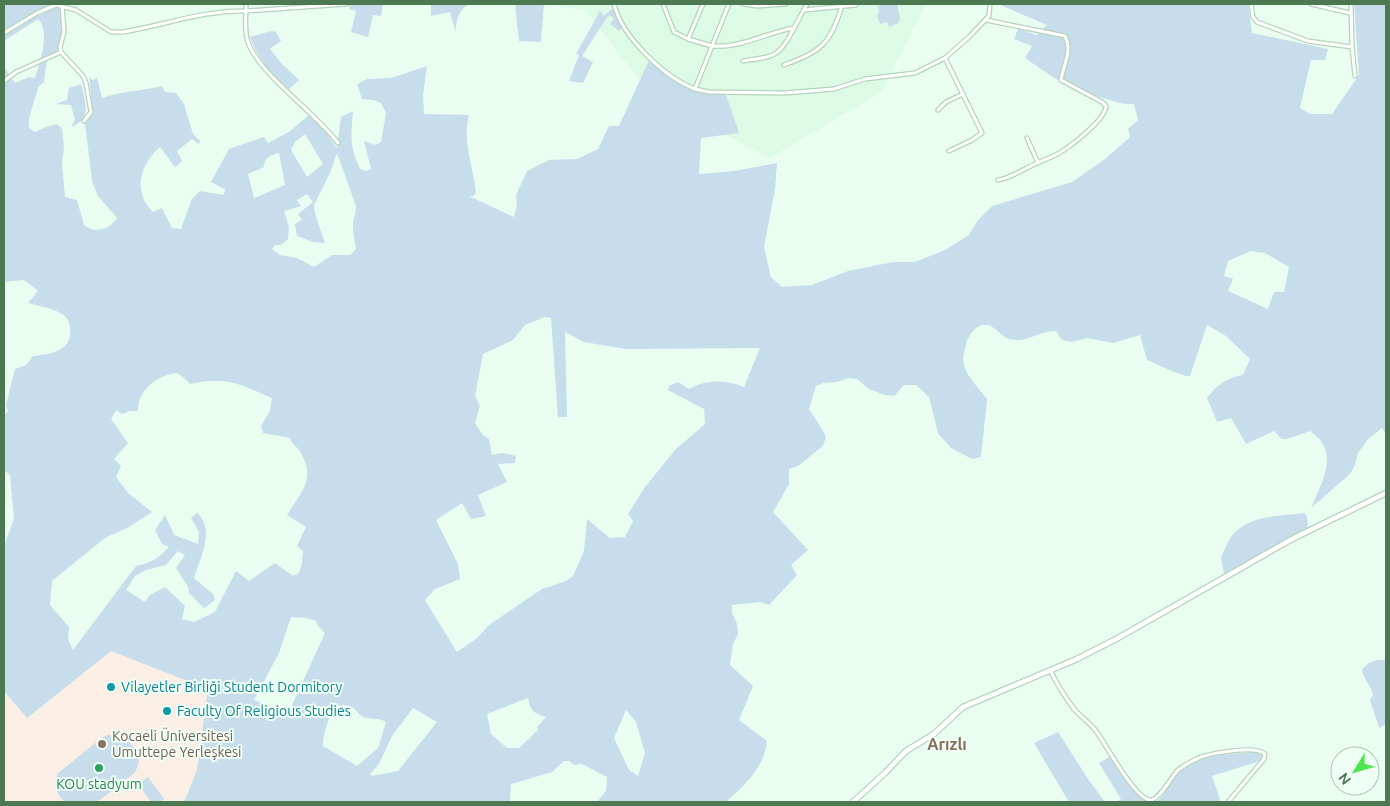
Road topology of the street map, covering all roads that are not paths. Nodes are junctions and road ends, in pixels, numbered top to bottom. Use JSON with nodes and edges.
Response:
{"nodes":[{"id":1,"x":246,"y":4,"type":"edge"},
{"id":2,"x":347,"y":4,"type":"edge"},
{"id":3,"x":614,"y":4,"type":"edge"},
{"id":4,"x":663,"y":4,"type":"edge"},
{"id":5,"x":703,"y":4,"type":"edge"},
{"id":6,"x":729,"y":4,"type":"edge"},
{"id":7,"x":742,"y":4,"type":"edge"},
{"id":8,"x":778,"y":4,"type":"edge"},
{"id":9,"x":786,"y":4,"type":"edge"},
{"id":10,"x":807,"y":4,"type":"edge"},
{"id":11,"x":990,"y":4,"type":"edge"},
{"id":12,"x":1251,"y":4,"type":"edge"},
{"id":13,"x":1311,"y":4,"type":"edge"},
{"id":14,"x":1351,"y":4,"type":"edge"},
{"id":15,"x":62,"y":5,"type":"edge"},
{"id":16,"x":856,"y":5,"type":"dead end"},
{"id":17,"x":842,"y":6,"type":"junction"},
{"id":18,"x":804,"y":10,"type":"junction"},
{"id":19,"x":246,"y":11,"type":"junction"},
{"id":20,"x":1350,"y":13,"type":"junction"},
{"id":21,"x":986,"y":20,"type":"junction"},
{"id":22,"x":794,"y":28,"type":"junction"},
{"id":23,"x":4,"y":33,"type":"edge"},
{"id":24,"x":688,"y":39,"type":"junction"},
{"id":25,"x":712,"y":46,"type":"junction"},
{"id":26,"x":1352,"y":47,"type":"junction"},
{"id":27,"x":61,"y":52,"type":"junction"},
{"id":28,"x":945,"y":58,"type":"junction"},
{"id":29,"x":743,"y":61,"type":"dead end"},
{"id":30,"x":784,"y":65,"type":"dead end"},
{"id":31,"x":1355,"y":76,"type":"dead end"},
{"id":32,"x":4,"y":81,"type":"edge"},
{"id":33,"x":695,"y":89,"type":"junction"},
{"id":34,"x":963,"y":94,"type":"junction"},
{"id":35,"x":938,"y":110,"type":"dead end"},
{"id":36,"x":84,"y":121,"type":"dead end"},
{"id":37,"x":1026,"y":138,"type":"dead end"},
{"id":38,"x":338,"y":143,"type":"dead end"},
{"id":39,"x":948,"y":151,"type":"dead end"},
{"id":40,"x":1038,"y":163,"type":"junction"},
{"id":41,"x":998,"y":180,"type":"dead end"},
{"id":42,"x":1386,"y":493,"type":"edge"},
{"id":43,"x":1050,"y":670,"type":"junction"},
{"id":44,"x":853,"y":802,"type":"edge"},
{"id":45,"x":1228,"y":802,"type":"edge"}],
"edges":[{"from":1,"to":19,"type":"street"},
{"from":2,"to":19,"type":"street"},
{"from":3,"to":33,"type":"street"},
{"from":4,"to":24,"type":"street"},
{"from":5,"to":24,"type":"street"},
{"from":6,"to":25,"type":"street"},
{"from":7,"to":8,"type":"street"},
{"from":8,"to":9,"type":"street"},
{"from":10,"to":18,"type":"street"},
{"from":11,"to":21,"type":"street"},
{"from":12,"to":26,"type":"street"},
{"from":13,"to":20,"type":"street"},
{"from":14,"to":20,"type":"street"},
{"from":15,"to":19,"type":"street"},
{"from":15,"to":23,"type":"street"},
{"from":15,"to":27,"type":"street"},
{"from":16,"to":17,"type":"street"},
{"from":17,"to":18,"type":"street"},
{"from":17,"to":30,"type":"street"},
{"from":18,"to":22,"type":"street"},
{"from":19,"to":38,"type":"street"},
{"from":20,"to":26,"type":"street"},
{"from":21,"to":28,"type":"street"},
{"from":21,"to":40,"type":"street"},
{"from":22,"to":25,"type":"street"},
{"from":22,"to":29,"type":"street"},
{"from":24,"to":25,"type":"street"},
{"from":25,"to":33,"type":"street"},
{"from":26,"to":31,"type":"street"},
{"from":27,"to":32,"type":"street"},
{"from":27,"to":36,"type":"street"},
{"from":28,"to":33,"type":"street"},
{"from":28,"to":34,"type":"street"},
{"from":34,"to":35,"type":"street"},
{"from":34,"to":39,"type":"street"},
{"from":37,"to":40,"type":"street"},
{"from":40,"to":41,"type":"street"},
{"from":42,"to":43,"type":"street"},
{"from":43,"to":44,"type":"street"},
{"from":43,"to":45,"type":"street"}]}
